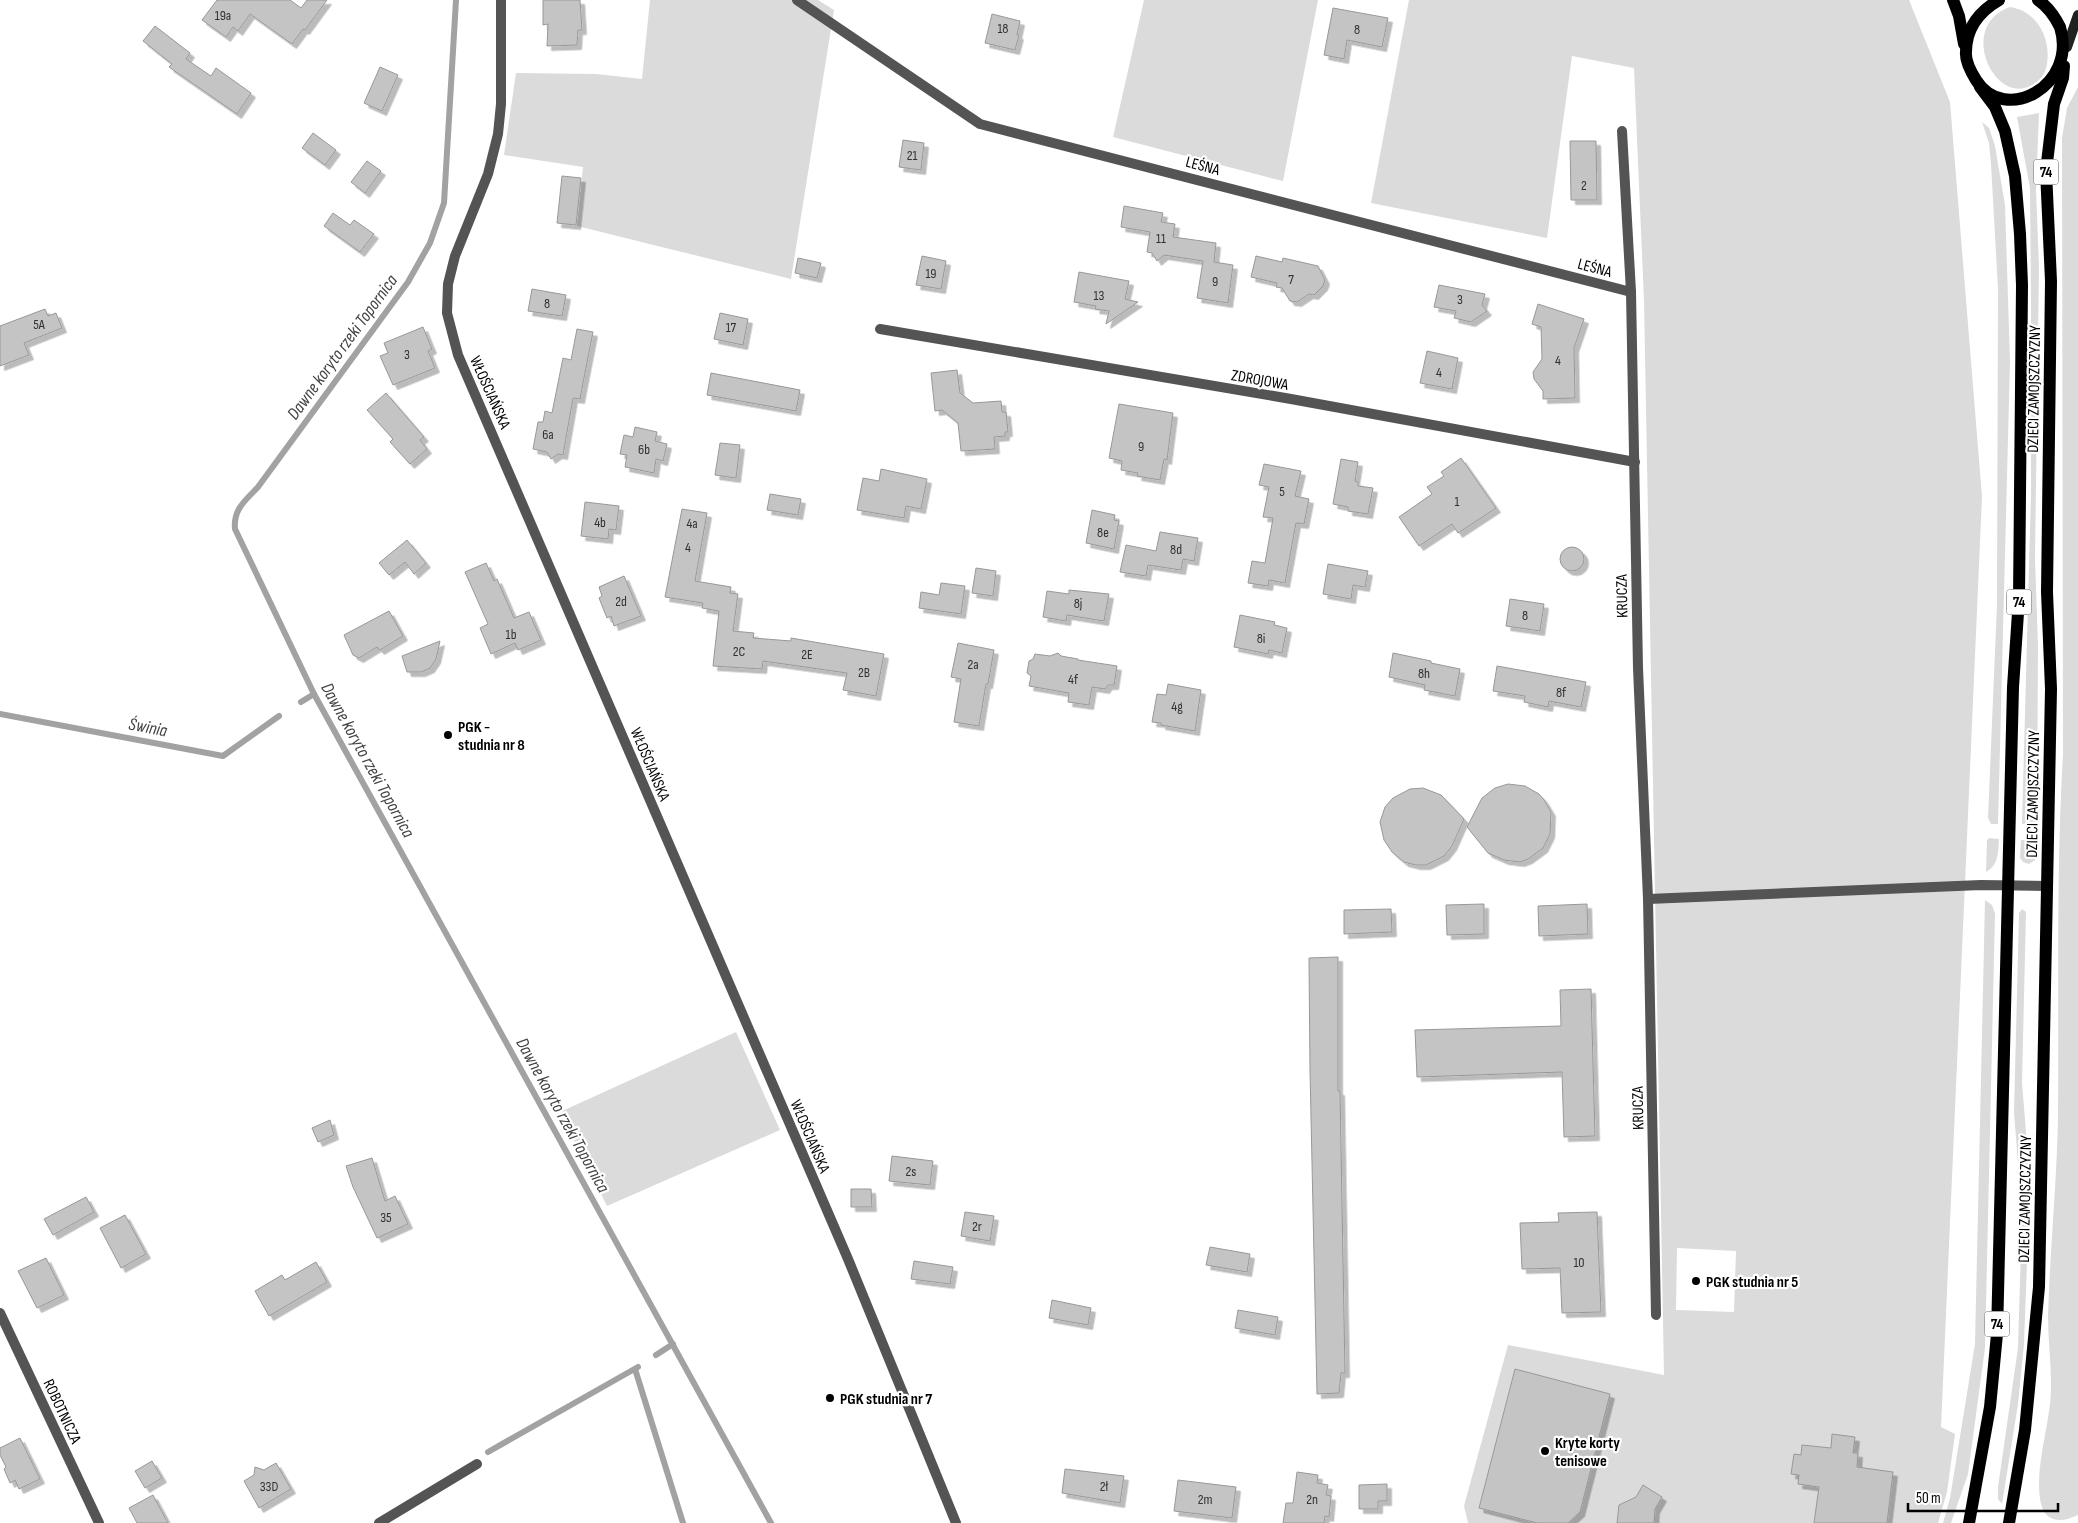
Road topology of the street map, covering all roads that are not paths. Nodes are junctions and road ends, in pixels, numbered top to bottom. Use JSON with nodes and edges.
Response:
{"nodes":[{"id":1,"x":501,"y":0,"type":"edge"},
{"id":2,"x":798,"y":0,"type":"edge"},
{"id":3,"x":1954,"y":0,"type":"edge"},
{"id":4,"x":1999,"y":0,"type":"edge"},
{"id":5,"x":2038,"y":0,"type":"edge"},
{"id":6,"x":2078,"y":15,"type":"edge"},
{"id":7,"x":2067,"y":47,"type":"junction"},
{"id":8,"x":1965,"y":54,"type":"junction"},
{"id":9,"x":2064,"y":66,"type":"junction"},
{"id":10,"x":1980,"y":87,"type":"junction"},
{"id":11,"x":1622,"y":132,"type":"dead end"},
{"id":12,"x":1631,"y":292,"type":"junction"},
{"id":13,"x":880,"y":329,"type":"dead end"},
{"id":14,"x":1635,"y":462,"type":"junction"},
{"id":15,"x":2007,"y":884,"type":"junction"},
{"id":16,"x":2046,"y":886,"type":"junction"},
{"id":17,"x":1648,"y":899,"type":"junction"},
{"id":18,"x":0,"y":1313,"type":"edge"},
{"id":19,"x":1656,"y":1315,"type":"dead end"},
{"id":20,"x":477,"y":1464,"type":"dead end"},
{"id":21,"x":1972,"y":1522,"type":"edge"},
{"id":22,"x":99,"y":1523,"type":"edge"},
{"id":23,"x":379,"y":1523,"type":"edge"},
{"id":24,"x":956,"y":1523,"type":"edge"},
{"id":25,"x":2009,"y":1523,"type":"edge"}],
"edges":[{"from":1,"to":24,"type":"street","name":"WŁOŚCIAŃSKA"},
{"from":2,"to":12,"type":"street","name":"LEŚNA"},
{"from":3,"to":8,"type":"main road","number":"74"},
{"from":4,"to":8,"type":"main road"},
{"from":5,"to":7,"type":"main road","number":"74"},
{"from":6,"to":7,"type":"main road"},
{"from":7,"to":9,"type":"main road","number":"74"},
{"from":8,"to":10,"type":"main road","number":"74"},
{"from":9,"to":10,"type":"main road","number":"74"},
{"from":9,"to":16,"type":"main road","name":"DZIECI ZAMOJSZCZYZNY","number":"74"},
{"from":10,"to":15,"type":"main road","name":"DZIECI ZAMOJSZCZYZNY","number":"74"},
{"from":11,"to":12,"type":"street","name":"KRUCZA"},
{"from":12,"to":14,"type":"street","name":"KRUCZA"},
{"from":13,"to":14,"type":"street","name":"ZDROJOWA"},
{"from":14,"to":17,"type":"street","name":"KRUCZA"},
{"from":15,"to":16,"type":"street"},
{"from":15,"to":17,"type":"street"},
{"from":15,"to":21,"type":"main road","name":"DZIECI ZAMOJSZCZYZNY","number":"74"},
{"from":16,"to":25,"type":"main road","name":"DZIECI ZAMOJSZCZYZNY","number":"74"},
{"from":17,"to":19,"type":"street","name":"KRUCZA"},
{"from":18,"to":22,"type":"street","name":"ROBOTNICZA"},
{"from":20,"to":23,"type":"street"}]}
